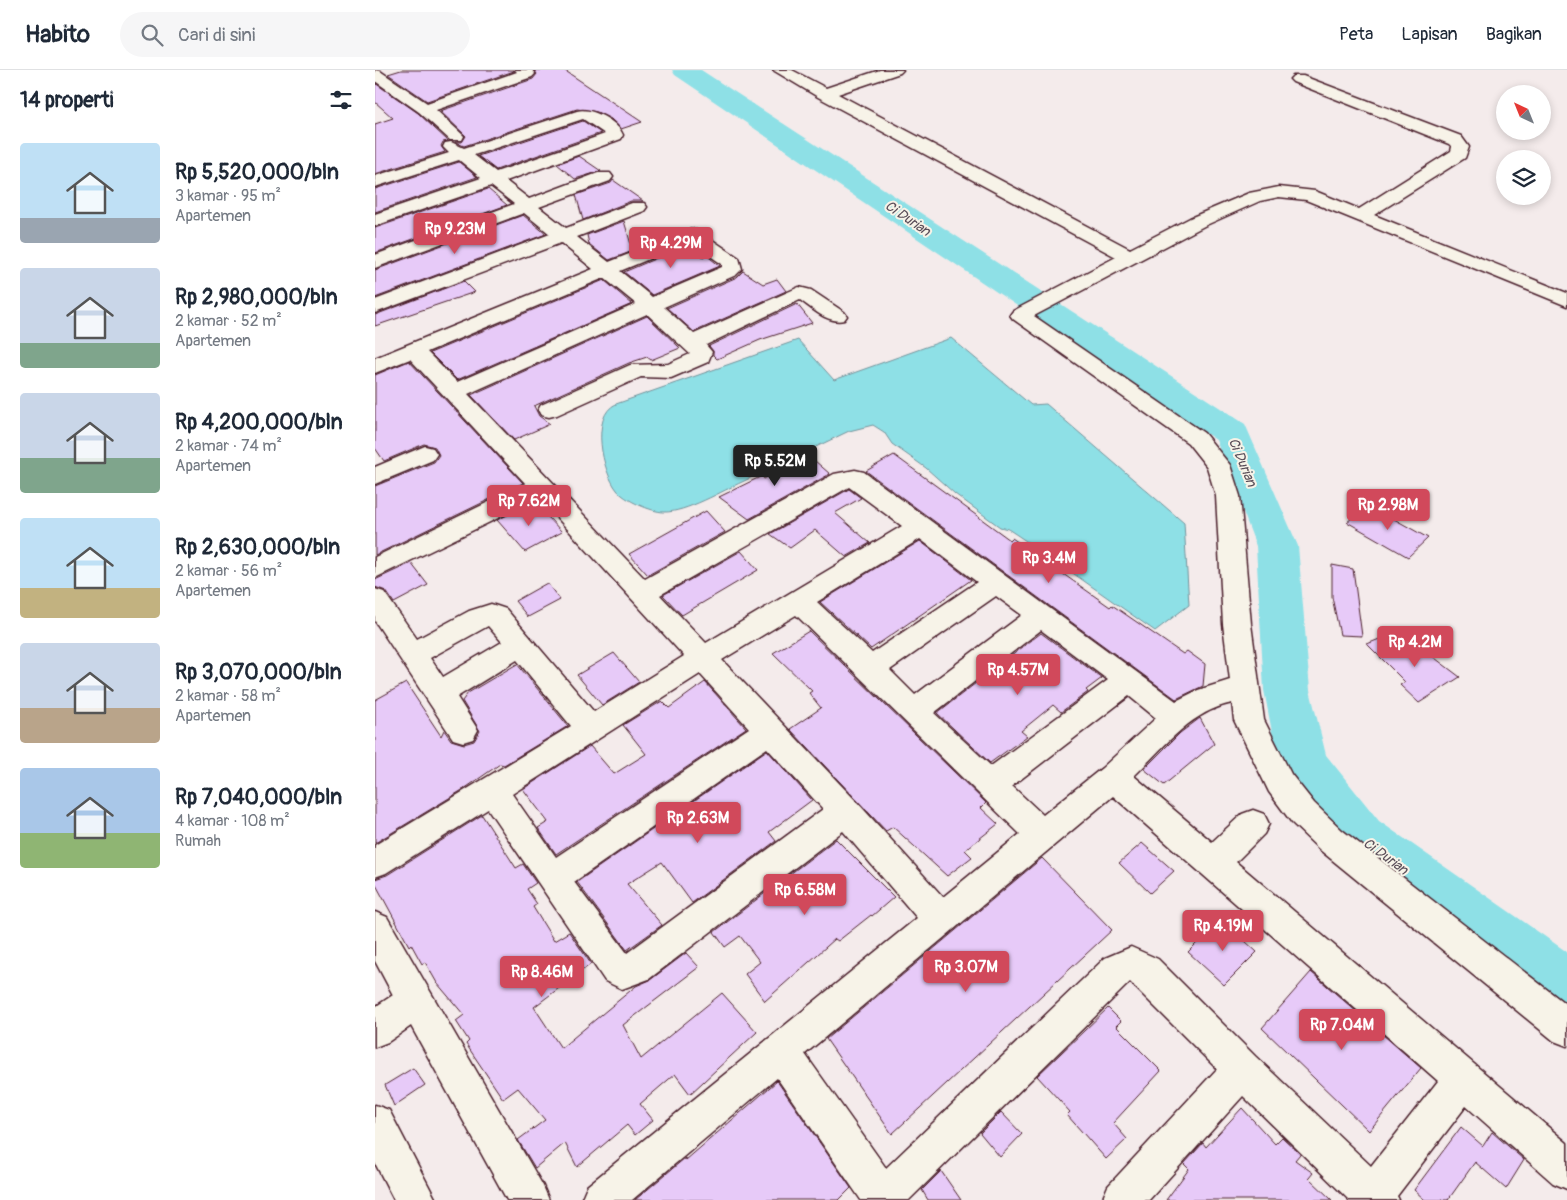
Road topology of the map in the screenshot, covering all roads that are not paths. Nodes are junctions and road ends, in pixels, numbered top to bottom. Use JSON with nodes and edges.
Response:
{"nodes":[{"id":1,"x":523,"y":70,"type":"edge"},
{"id":2,"x":781,"y":70,"type":"edge"},
{"id":3,"x":895,"y":70,"type":"edge"},
{"id":4,"x":375,"y":74,"type":"edge"},
{"id":5,"x":486,"y":75,"type":"dead end"},
{"id":6,"x":1298,"y":79,"type":"dead end"},
{"id":7,"x":500,"y":84,"type":"junction"},
{"id":8,"x":825,"y":94,"type":"junction"},
{"id":9,"x":558,"y":105,"type":"dead end"},
{"id":10,"x":425,"y":110,"type":"junction"},
{"id":11,"x":573,"y":117,"type":"junction"},
{"id":12,"x":456,"y":146,"type":"junction"},
{"id":13,"x":375,"y":161,"type":"edge"},
{"id":14,"x":604,"y":177,"type":"dead end"},
{"id":15,"x":384,"y":179,"type":"edge"},
{"id":16,"x":494,"y":179,"type":"junction"},
{"id":17,"x":527,"y":206,"type":"junction"},
{"id":18,"x":638,"y":207,"type":"dead end"},
{"id":19,"x":1360,"y":216,"type":"junction"},
{"id":20,"x":375,"y":220,"type":"edge"},
{"id":21,"x":563,"y":236,"type":"junction"},
{"id":22,"x":1129,"y":257,"type":"junction"},
{"id":23,"x":375,"y":262,"type":"edge"},
{"id":24,"x":607,"y":271,"type":"junction"},
{"id":25,"x":1567,"y":300,"type":"edge"},
{"id":26,"x":650,"y":305,"type":"junction"},
{"id":27,"x":376,"y":306,"type":"edge"},
{"id":28,"x":837,"y":316,"type":"dead end"},
{"id":29,"x":693,"y":343,"type":"junction"},
{"id":30,"x":413,"y":350,"type":"junction"},
{"id":31,"x":375,"y":366,"type":"edge"},
{"id":32,"x":454,"y":392,"type":"junction"},
{"id":33,"x":549,"y":410,"type":"dead end"},
{"id":34,"x":425,"y":454,"type":"dead end"},
{"id":35,"x":376,"y":473,"type":"edge"},
{"id":36,"x":542,"y":486,"type":"junction"},
{"id":37,"x":921,"y":526,"type":"junction"},
{"id":38,"x":375,"y":568,"type":"edge"},
{"id":39,"x":996,"y":582,"type":"junction"},
{"id":40,"x":643,"y":593,"type":"junction"},
{"id":41,"x":375,"y":600,"type":"edge"},
{"id":42,"x":798,"y":600,"type":"junction"},
{"id":43,"x":1041,"y":615,"type":"junction"},
{"id":44,"x":521,"y":644,"type":"junction"},
{"id":45,"x":412,"y":654,"type":"junction"},
{"id":46,"x":703,"y":658,"type":"junction"},
{"id":47,"x":869,"y":670,"type":"junction"},
{"id":48,"x":1129,"y":680,"type":"junction"},
{"id":49,"x":1244,"y":690,"type":"junction"},
{"id":50,"x":437,"y":694,"type":"junction"},
{"id":51,"x":914,"y":712,"type":"junction"},
{"id":52,"x":1176,"y":718,"type":"junction"},
{"id":53,"x":591,"y":729,"type":"junction"},
{"id":54,"x":463,"y":730,"type":"dead end"},
{"id":55,"x":769,"y":731,"type":"junction"},
{"id":56,"x":1113,"y":777,"type":"junction"},
{"id":57,"x":989,"y":784,"type":"junction"},
{"id":58,"x":492,"y":790,"type":"junction"},
{"id":59,"x":845,"y":811,"type":"junction"},
{"id":60,"x":1253,"y":824,"type":"dead end"},
{"id":61,"x":1043,"y":836,"type":"junction"},
{"id":62,"x":375,"y":862,"type":"edge"},
{"id":63,"x":1214,"y":862,"type":"junction"},
{"id":64,"x":553,"y":878,"type":"junction"},
{"id":65,"x":940,"y":919,"type":"junction"},
{"id":66,"x":375,"y":928,"type":"edge"},
{"id":67,"x":415,"y":1001,"type":"junction"},
{"id":68,"x":1567,"y":1028,"type":"edge"},
{"id":69,"x":375,"y":1029,"type":"edge"},
{"id":70,"x":781,"y":1052,"type":"junction"},
{"id":71,"x":1242,"y":1068,"type":"junction"},
{"id":72,"x":1464,"y":1079,"type":"junction"},
{"id":73,"x":375,"y":1124,"type":"edge"},
{"id":74,"x":1567,"y":1169,"type":"edge"},
{"id":75,"x":523,"y":1197,"type":"edge"},
{"id":76,"x":1374,"y":1198,"type":"edge"},
{"id":77,"x":882,"y":1199,"type":"edge"},
{"id":78,"x":416,"y":1200,"type":"edge"},
{"id":79,"x":601,"y":1200,"type":"edge"},
{"id":80,"x":1122,"y":1200,"type":"edge"}],
"edges":[{"from":1,"to":7,"type":"street"},
{"from":2,"to":8,"type":"street"},
{"from":3,"to":8,"type":"street"},
{"from":4,"to":10,"type":"street"},
{"from":5,"to":7,"type":"street"},
{"from":6,"to":19,"type":"street"},
{"from":7,"to":10,"type":"street"},
{"from":8,"to":22,"type":"street"},
{"from":9,"to":11,"type":"street"},
{"from":10,"to":12,"type":"street"},
{"from":11,"to":12,"type":"street"},
{"from":11,"to":16,"type":"street"},
{"from":12,"to":15,"type":"street"},
{"from":12,"to":16,"type":"street"},
{"from":13,"to":15,"type":"street"},
{"from":14,"to":17,"type":"street"},
{"from":16,"to":17,"type":"street"},
{"from":16,"to":20,"type":"street"},
{"from":17,"to":21,"type":"street"},
{"from":17,"to":23,"type":"street"},
{"from":18,"to":21,"type":"street"},
{"from":19,"to":22,"type":"street"},
{"from":19,"to":25,"type":"street"},
{"from":21,"to":24,"type":"street"},
{"from":21,"to":27,"type":"street"},
{"from":22,"to":49,"type":"street"},
{"from":24,"to":26,"type":"street"},
{"from":24,"to":26,"type":"street"},
{"from":24,"to":30,"type":"street"},
{"from":26,"to":29,"type":"street"},
{"from":26,"to":32,"type":"street"},
{"from":28,"to":29,"type":"street"},
{"from":29,"to":33,"type":"street"},
{"from":30,"to":31,"type":"street"},
{"from":30,"to":32,"type":"street"},
{"from":32,"to":36,"type":"street"},
{"from":34,"to":35,"type":"street"},
{"from":36,"to":38,"type":"street"},
{"from":36,"to":40,"type":"street"},
{"from":37,"to":39,"type":"street"},
{"from":37,"to":40,"type":"street"},
{"from":37,"to":42,"type":"street"},
{"from":39,"to":43,"type":"street"},
{"from":39,"to":47,"type":"street"},
{"from":40,"to":46,"type":"street"},
{"from":41,"to":45,"type":"street"},
{"from":42,"to":46,"type":"street"},
{"from":42,"to":47,"type":"street"},
{"from":43,"to":48,"type":"street"},
{"from":43,"to":51,"type":"street"},
{"from":44,"to":45,"type":"street"},
{"from":44,"to":50,"type":"street"},
{"from":44,"to":53,"type":"street"},
{"from":45,"to":50,"type":"street"},
{"from":46,"to":53,"type":"street"},
{"from":46,"to":55,"type":"street"},
{"from":47,"to":51,"type":"street"},
{"from":48,"to":52,"type":"street"},
{"from":48,"to":57,"type":"street"},
{"from":49,"to":52,"type":"street"},
{"from":49,"to":68,"type":"street"},
{"from":50,"to":54,"type":"street"},
{"from":51,"to":57,"type":"street"},
{"from":52,"to":56,"type":"street"},
{"from":53,"to":58,"type":"street"},
{"from":55,"to":59,"type":"street"},
{"from":55,"to":64,"type":"street"},
{"from":56,"to":61,"type":"street"},
{"from":56,"to":63,"type":"street"},
{"from":57,"to":61,"type":"street"},
{"from":58,"to":62,"type":"street"},
{"from":58,"to":64,"type":"street"},
{"from":59,"to":64,"type":"street"},
{"from":59,"to":65,"type":"street"},
{"from":60,"to":63,"type":"street"},
{"from":61,"to":65,"type":"street"},
{"from":63,"to":72,"type":"street"},
{"from":65,"to":70,"type":"street"},
{"from":66,"to":67,"type":"street"},
{"from":67,"to":69,"type":"street"},
{"from":67,"to":75,"type":"street"},
{"from":70,"to":77,"type":"street"},
{"from":70,"to":79,"type":"street"},
{"from":71,"to":76,"type":"street"},
{"from":71,"to":77,"type":"street"},
{"from":71,"to":80,"type":"street"},
{"from":72,"to":74,"type":"street"},
{"from":72,"to":76,"type":"street"},
{"from":73,"to":78,"type":"street"}]}
